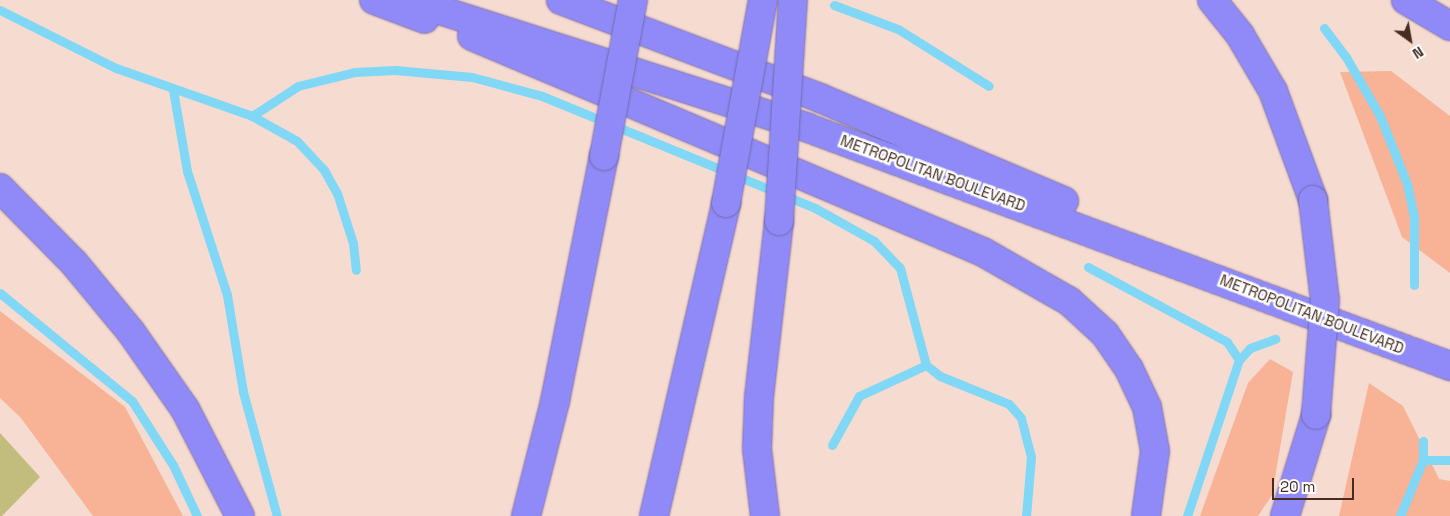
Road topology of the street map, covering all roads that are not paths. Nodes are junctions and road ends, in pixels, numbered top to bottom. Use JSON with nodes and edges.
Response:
{"nodes":[{"id":1,"x":374,"y":0,"type":"edge"},
{"id":2,"x":408,"y":0,"type":"edge"},
{"id":3,"x":562,"y":0,"type":"edge"},
{"id":4,"x":619,"y":0,"type":"edge"},
{"id":5,"x":633,"y":0,"type":"edge"},
{"id":6,"x":763,"y":0,"type":"edge"},
{"id":7,"x":793,"y":0,"type":"edge"},
{"id":8,"x":1212,"y":0,"type":"edge"},
{"id":9,"x":1406,"y":0,"type":"edge"},
{"id":10,"x":1450,"y":26,"type":"edge"},
{"id":11,"x":604,"y":156,"type":"junction"},
{"id":12,"x":0,"y":188,"type":"edge"},
{"id":13,"x":1442,"y":363,"type":"edge"},
{"id":14,"x":240,"y":516,"type":"edge"},
{"id":15,"x":526,"y":516,"type":"edge"},
{"id":16,"x":654,"y":516,"type":"edge"},
{"id":17,"x":765,"y":516,"type":"edge"},
{"id":18,"x":1146,"y":516,"type":"edge"},
{"id":19,"x":1285,"y":516,"type":"edge"}],
"edges":[{"from":1,"to":18,"type":"highway"},
{"from":2,"to":13,"type":"highway","name":"METROPOLITAN BOULEVARD"},
{"from":3,"to":13,"type":"highway"},
{"from":4,"to":11,"type":"highway","bridge":true},
{"from":5,"to":11,"type":"highway","bridge":true},
{"from":6,"to":16,"type":"highway","bridge":true},
{"from":7,"to":17,"type":"highway","bridge":true},
{"from":8,"to":19,"type":"highway","bridge":true},
{"from":9,"to":10,"type":"highway"},
{"from":11,"to":15,"type":"highway"},
{"from":12,"to":14,"type":"highway"}]}
